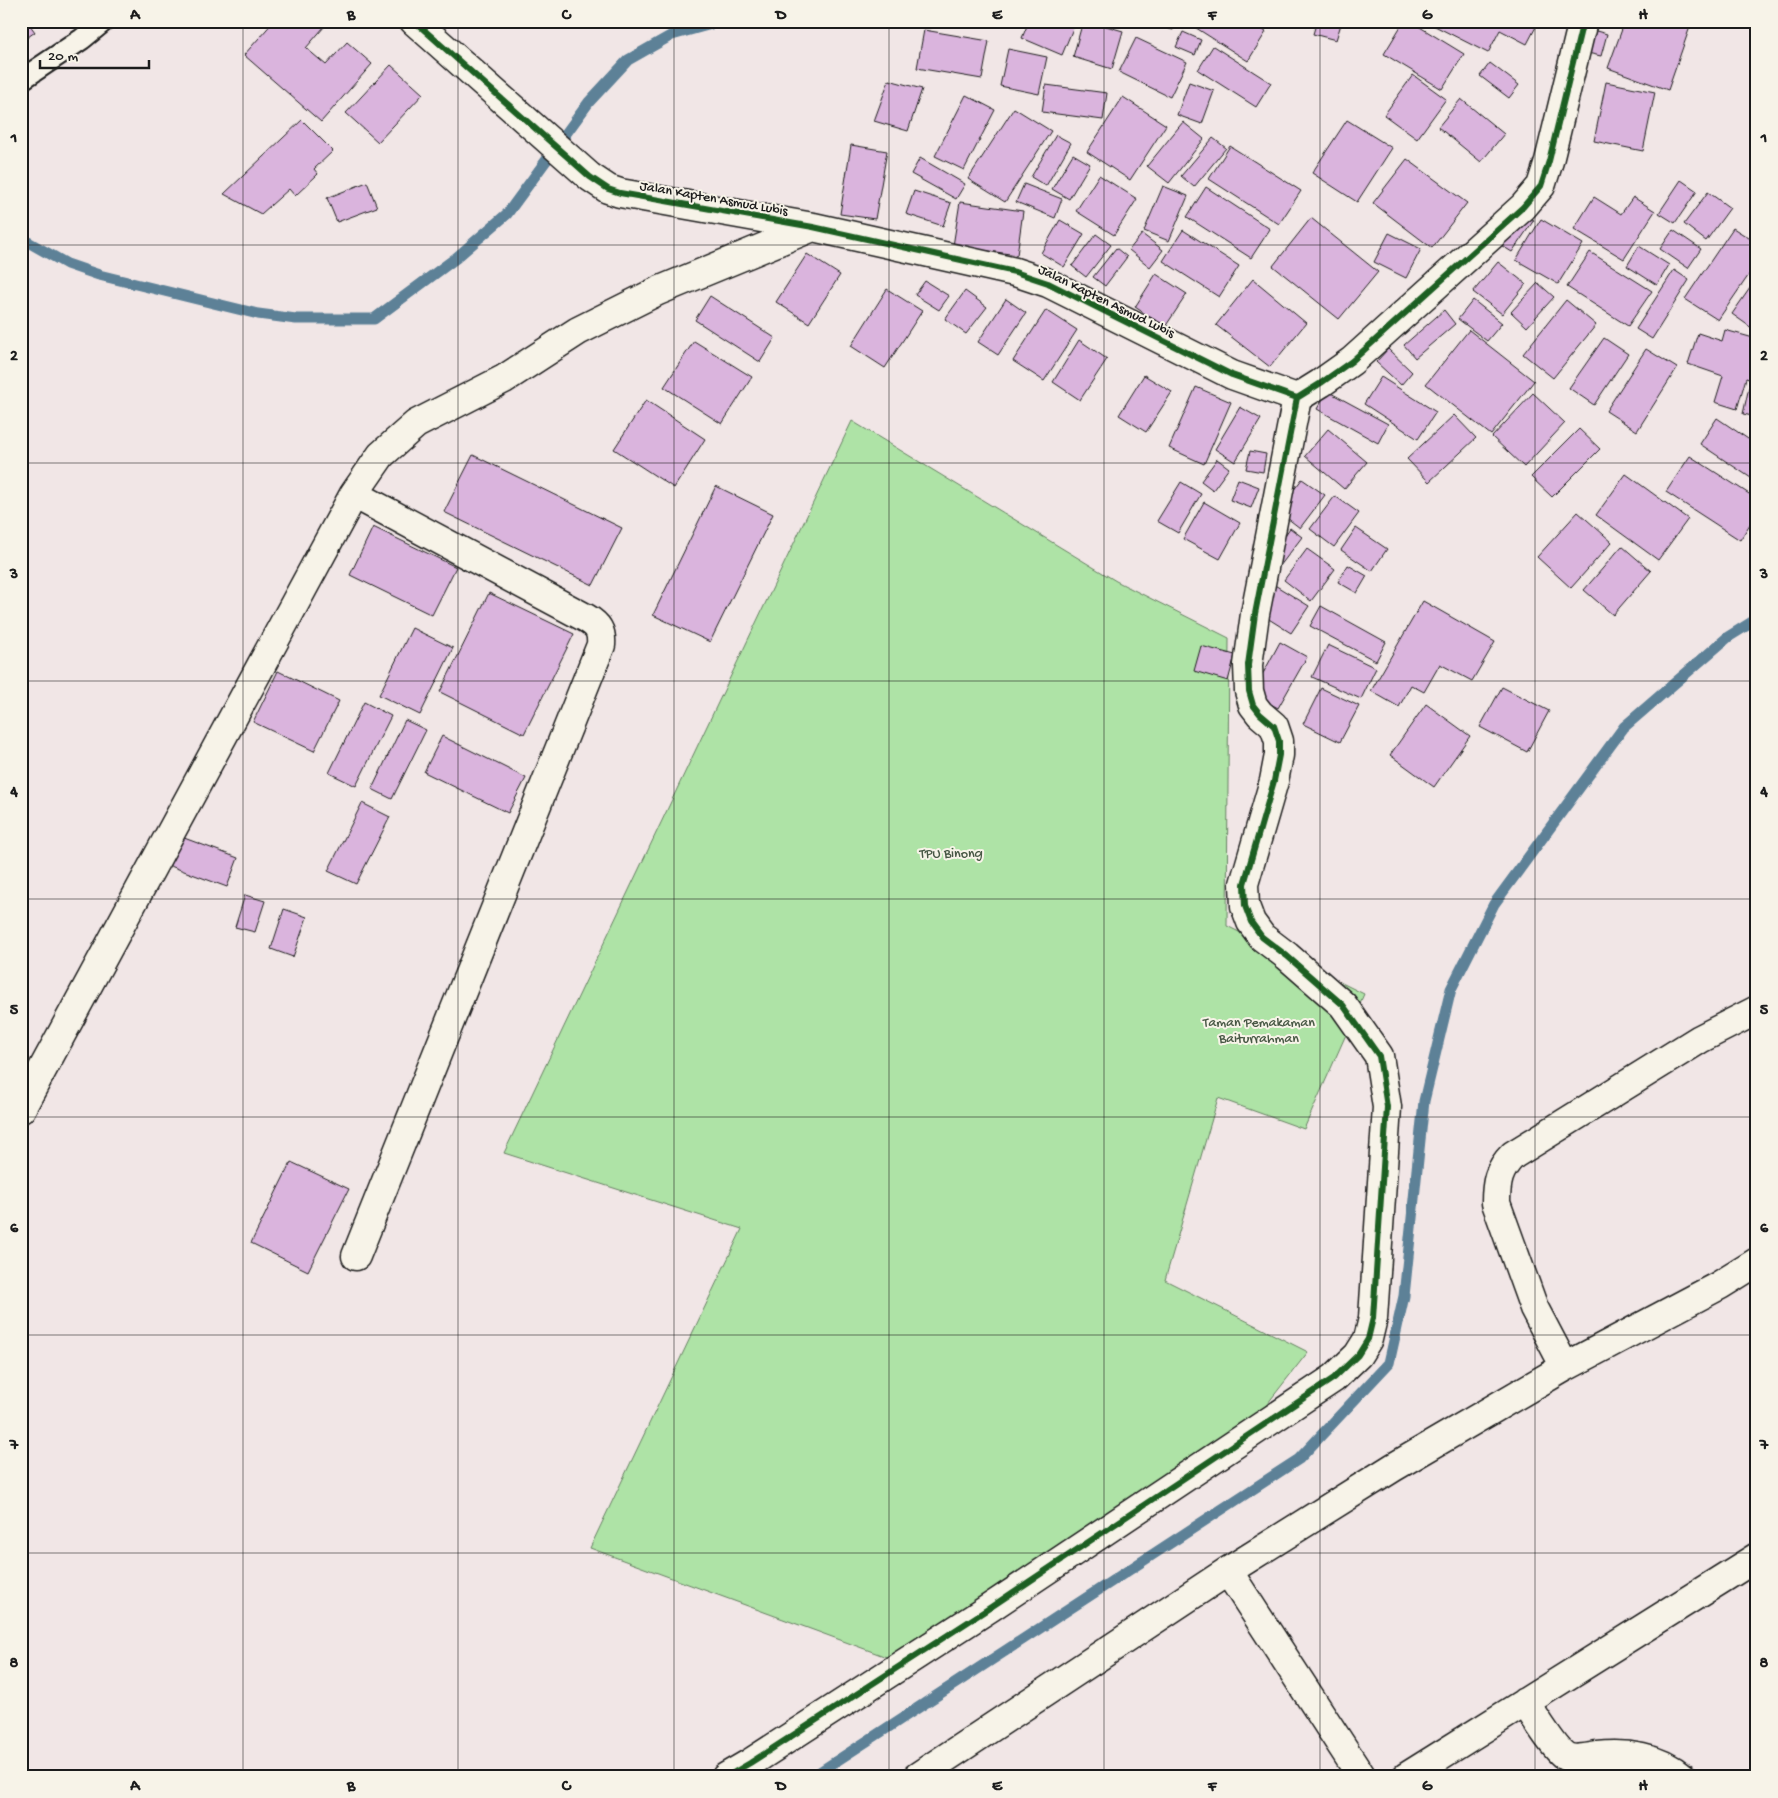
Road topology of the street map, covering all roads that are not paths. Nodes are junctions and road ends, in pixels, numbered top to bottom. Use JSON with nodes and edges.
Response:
{"nodes":[{"id":1,"x":104,"y":21,"type":"edge"},
{"id":2,"x":414,"y":21,"type":"edge"},
{"id":3,"x":1583,"y":21,"type":"edge"},
{"id":4,"x":21,"y":80,"type":"edge"},
{"id":5,"x":814,"y":227,"type":"junction"},
{"id":6,"x":1297,"y":398,"type":"junction"},
{"id":7,"x":354,"y":494,"type":"junction"},
{"id":8,"x":1757,"y":1010,"type":"edge"},
{"id":9,"x":21,"y":1109,"type":"edge"},
{"id":10,"x":356,"y":1256,"type":"dead end"},
{"id":11,"x":1757,"y":1262,"type":"edge"},
{"id":12,"x":1565,"y":1367,"type":"junction"},
{"id":13,"x":1757,"y":1557,"type":"edge"},
{"id":14,"x":1228,"y":1571,"type":"junction"},
{"id":15,"x":1525,"y":1702,"type":"junction"},
{"id":16,"x":726,"y":1777,"type":"edge"},
{"id":17,"x":917,"y":1777,"type":"edge"},
{"id":18,"x":1362,"y":1777,"type":"edge"},
{"id":19,"x":1406,"y":1777,"type":"edge"},
{"id":20,"x":1682,"y":1777,"type":"edge"}],
"edges":[{"from":1,"to":4,"type":"lane"},
{"from":2,"to":5,"type":"street","name":"Jalan Kapten Asmud Lubis"},
{"from":3,"to":6,"type":"street"},
{"from":5,"to":6,"type":"street","name":"Jalan Kapten Asmud Lubis"},
{"from":5,"to":7,"type":"street"},
{"from":6,"to":16,"type":"street"},
{"from":7,"to":9,"type":"street"},
{"from":7,"to":10,"type":"street"},
{"from":8,"to":12,"type":"street"},
{"from":11,"to":12,"type":"street"},
{"from":12,"to":14,"type":"street"},
{"from":13,"to":15,"type":"street"},
{"from":14,"to":17,"type":"street"},
{"from":14,"to":18,"type":"street"},
{"from":15,"to":19,"type":"street"},
{"from":15,"to":20,"type":"street"}]}
